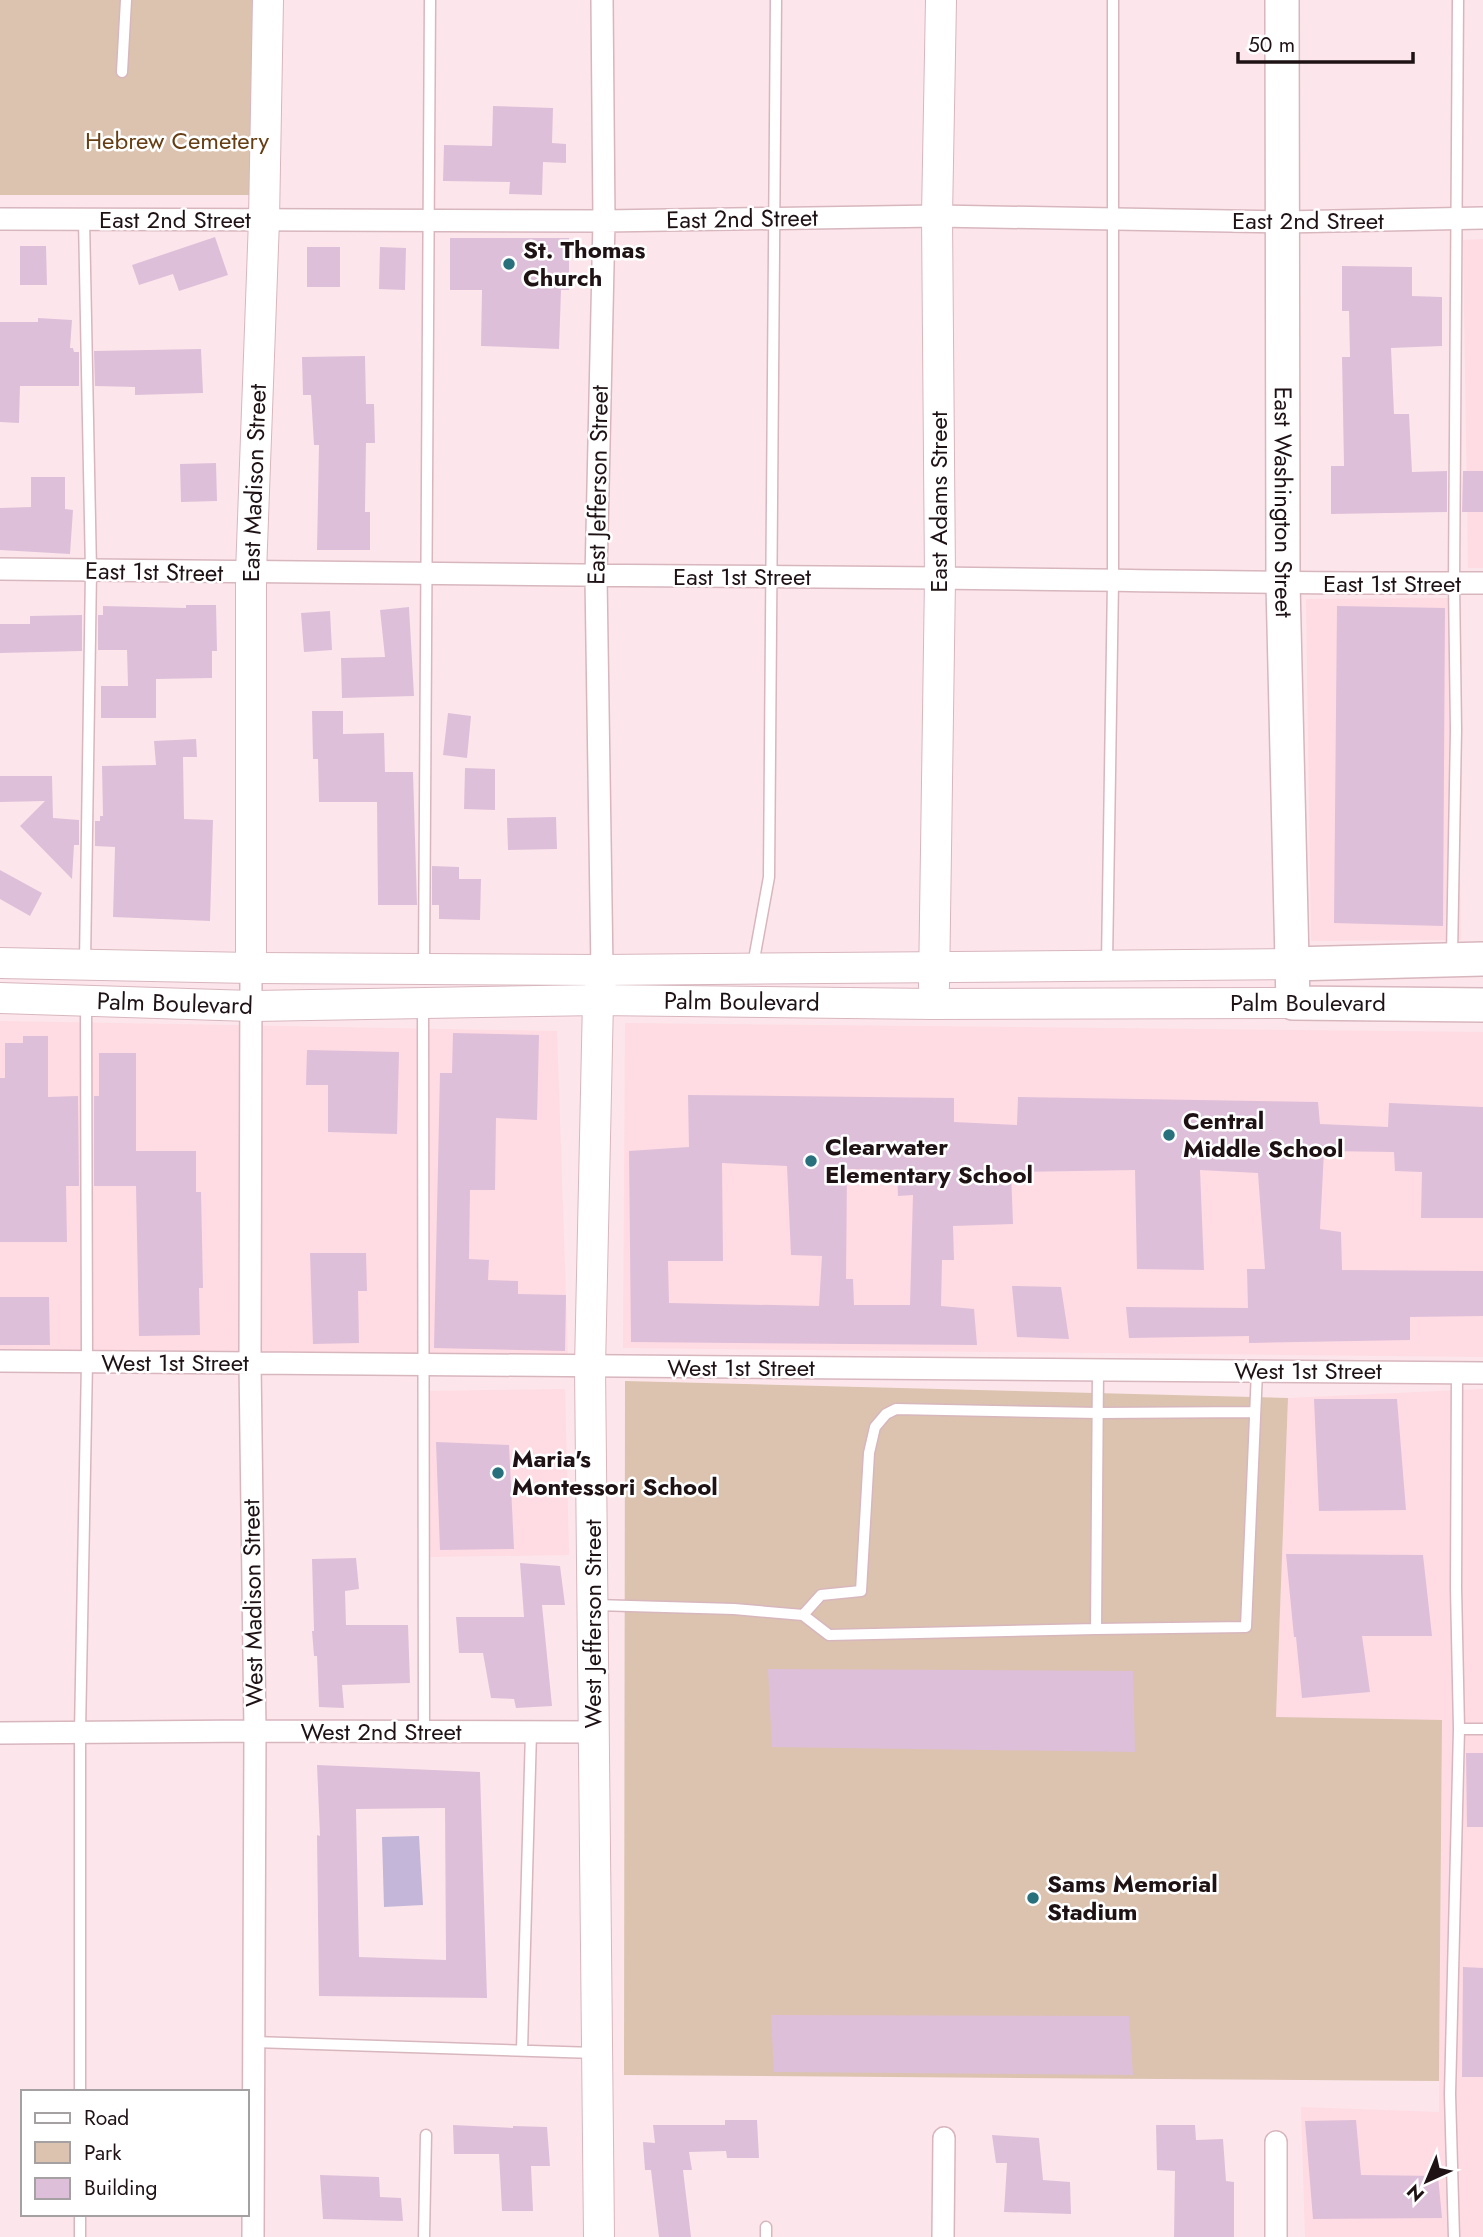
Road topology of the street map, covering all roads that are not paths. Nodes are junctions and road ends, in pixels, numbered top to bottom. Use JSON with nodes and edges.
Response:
{"nodes":[{"id":1,"x":125,"y":0,"type":"edge"},
{"id":2,"x":268,"y":0,"type":"edge"},
{"id":3,"x":430,"y":0,"type":"edge"},
{"id":4,"x":601,"y":0,"type":"edge"},
{"id":5,"x":776,"y":0,"type":"edge"},
{"id":6,"x":941,"y":0,"type":"edge"},
{"id":7,"x":1113,"y":0,"type":"edge"},
{"id":8,"x":1282,"y":0,"type":"edge"},
{"id":9,"x":1458,"y":0,"type":"edge"},
{"id":10,"x":122,"y":72,"type":"dead end"},
{"id":11,"x":937,"y":216,"type":"junction"},
{"id":12,"x":1483,"y":218,"type":"edge"},
{"id":13,"x":0,"y":219,"type":"edge"},
{"id":14,"x":84,"y":219,"type":"junction"},
{"id":15,"x":774,"y":219,"type":"junction"},
{"id":16,"x":1114,"y":219,"type":"junction"},
{"id":17,"x":1458,"y":219,"type":"junction"},
{"id":18,"x":264,"y":220,"type":"junction"},
{"id":19,"x":429,"y":221,"type":"junction"},
{"id":20,"x":604,"y":221,"type":"junction"},
{"id":21,"x":1284,"y":222,"type":"junction"},
{"id":22,"x":0,"y":569,"type":"edge"},
{"id":23,"x":91,"y":571,"type":"junction"},
{"id":24,"x":251,"y":573,"type":"junction"},
{"id":25,"x":427,"y":575,"type":"junction"},
{"id":26,"x":596,"y":577,"type":"junction"},
{"id":27,"x":773,"y":577,"type":"junction"},
{"id":28,"x":940,"y":578,"type":"junction"},
{"id":29,"x":1113,"y":581,"type":"junction"},
{"id":30,"x":1454,"y":583,"type":"junction"},
{"id":31,"x":1483,"y":583,"type":"edge"},
{"id":32,"x":1283,"y":584,"type":"junction"},
{"id":33,"x":1468,"y":959,"type":"edge"},
{"id":34,"x":0,"y":962,"type":"edge"},
{"id":35,"x":1291,"y":964,"type":"junction"},
{"id":36,"x":85,"y":965,"type":"junction"},
{"id":37,"x":1107,"y":965,"type":"junction"},
{"id":38,"x":936,"y":967,"type":"junction"},
{"id":39,"x":251,"y":968,"type":"junction"},
{"id":40,"x":752,"y":968,"type":"junction"},
{"id":41,"x":424,"y":969,"type":"junction"},
{"id":42,"x":602,"y":970,"type":"junction"},
{"id":43,"x":0,"y":998,"type":"edge"},
{"id":44,"x":86,"y":1000,"type":"junction"},
{"id":45,"x":598,"y":1000,"type":"junction"},
{"id":46,"x":423,"y":1003,"type":"junction"},
{"id":47,"x":1293,"y":1003,"type":"junction"},
{"id":48,"x":932,"y":1004,"type":"junction"},
{"id":49,"x":1110,"y":1004,"type":"junction"},
{"id":50,"x":1468,"y":1004,"type":"edge"},
{"id":51,"x":251,"y":1006,"type":"junction"},
{"id":52,"x":0,"y":1361,"type":"edge"},
{"id":53,"x":87,"y":1362,"type":"junction"},
{"id":54,"x":250,"y":1363,"type":"junction"},
{"id":55,"x":424,"y":1365,"type":"junction"},
{"id":56,"x":590,"y":1367,"type":"junction"},
{"id":57,"x":1098,"y":1370,"type":"junction"},
{"id":58,"x":1257,"y":1371,"type":"junction"},
{"id":59,"x":1457,"y":1372,"type":"junction"},
{"id":60,"x":1483,"y":1373,"type":"edge"},
{"id":61,"x":1255,"y":1412,"type":"junction"},
{"id":62,"x":1098,"y":1413,"type":"junction"},
{"id":63,"x":593,"y":1605,"type":"junction"},
{"id":64,"x":803,"y":1615,"type":"junction"},
{"id":65,"x":1096,"y":1629,"type":"junction"},
{"id":66,"x":1459,"y":1729,"type":"junction"},
{"id":67,"x":1483,"y":1729,"type":"edge"},
{"id":68,"x":255,"y":1731,"type":"junction"},
{"id":69,"x":80,"y":1732,"type":"junction"},
{"id":70,"x":424,"y":1732,"type":"junction"},
{"id":71,"x":531,"y":1732,"type":"junction"},
{"id":72,"x":593,"y":1732,"type":"junction"},
{"id":73,"x":0,"y":1733,"type":"edge"},
{"id":74,"x":254,"y":2042,"type":"junction"},
{"id":75,"x":522,"y":2050,"type":"junction"},
{"id":76,"x":598,"y":2053,"type":"junction"},
{"id":77,"x":80,"y":2090,"type":"edge"},
{"id":78,"x":426,"y":2135,"type":"dead end"},
{"id":79,"x":944,"y":2138,"type":"dead end"},
{"id":80,"x":1276,"y":2141,"type":"dead end"},
{"id":81,"x":80,"y":2216,"type":"edge"},
{"id":82,"x":80,"y":2237,"type":"edge"},
{"id":83,"x":253,"y":2237,"type":"edge"},
{"id":84,"x":424,"y":2237,"type":"edge"},
{"id":85,"x":599,"y":2237,"type":"edge"},
{"id":86,"x":943,"y":2237,"type":"edge"},
{"id":87,"x":1276,"y":2237,"type":"edge"},
{"id":88,"x":1454,"y":2237,"type":"edge"}],
"edges":[{"from":1,"to":10,"type":"lane"},
{"from":2,"to":18,"type":"main road","name":"East Madison Street"},
{"from":3,"to":19,"type":"lane"},
{"from":4,"to":20,"type":"street","name":"East Jefferson Street"},
{"from":5,"to":15,"type":"lane"},
{"from":6,"to":11,"type":"main road","name":"East Adams Street"},
{"from":7,"to":16,"type":"lane"},
{"from":8,"to":21,"type":"main road","name":"East Washington Street"},
{"from":9,"to":17,"type":"lane"},
{"from":11,"to":15,"type":"street","name":"East 2nd Street"},
{"from":11,"to":16,"type":"street","name":"East 2nd Street"},
{"from":11,"to":28,"type":"main road","name":"East Adams Street"},
{"from":12,"to":17,"type":"street","name":"East 2nd Street"},
{"from":13,"to":14,"type":"street","name":"East 2nd Street"},
{"from":14,"to":18,"type":"street","name":"East 2nd Street"},
{"from":14,"to":23,"type":"lane"},
{"from":15,"to":20,"type":"street","name":"East 2nd Street"},
{"from":15,"to":27,"type":"lane"},
{"from":16,"to":21,"type":"street","name":"East 2nd Street"},
{"from":16,"to":29,"type":"lane"},
{"from":17,"to":21,"type":"street","name":"East 2nd Street"},
{"from":17,"to":30,"type":"lane"},
{"from":18,"to":19,"type":"street","name":"East 2nd Street"},
{"from":18,"to":24,"type":"main road","name":"East Madison Street"},
{"from":19,"to":20,"type":"street","name":"East 2nd Street"},
{"from":19,"to":25,"type":"lane"},
{"from":20,"to":26,"type":"street","name":"East Jefferson Street"},
{"from":21,"to":32,"type":"main road","name":"East Washington Street"},
{"from":22,"to":23,"type":"street","name":"East 1st Street"},
{"from":23,"to":24,"type":"street","name":"East 1st Street"},
{"from":23,"to":36,"type":"lane"},
{"from":24,"to":25,"type":"street","name":"East 1st Street"},
{"from":24,"to":39,"type":"main road","name":"East Madison Street"},
{"from":25,"to":26,"type":"street","name":"East 1st Street"},
{"from":25,"to":41,"type":"lane"},
{"from":26,"to":27,"type":"street","name":"East 1st Street"},
{"from":26,"to":42,"type":"street","name":"East Jefferson Street"},
{"from":27,"to":28,"type":"street","name":"East 1st Street"},
{"from":27,"to":40,"type":"lane"},
{"from":28,"to":29,"type":"street","name":"East 1st Street"},
{"from":28,"to":38,"type":"main road","name":"East Adams Street"},
{"from":29,"to":32,"type":"street","name":"East 1st Street"},
{"from":29,"to":37,"type":"lane"},
{"from":30,"to":31,"type":"street","name":"East 1st Street"},
{"from":30,"to":32,"type":"street","name":"East 1st Street"},
{"from":30,"to":33,"type":"lane"},
{"from":32,"to":35,"type":"main road","name":"East Washington Street"},
{"from":33,"to":35,"type":"main road","name":"Palm Boulevard"},
{"from":33,"to":50,"type":"main road"},
{"from":34,"to":36,"type":"main road","name":"Palm Boulevard"},
{"from":35,"to":37,"type":"main road","name":"Palm Boulevard"},
{"from":35,"to":47,"type":"main road","name":"East Washington Street"},
{"from":36,"to":39,"type":"main road","name":"Palm Boulevard"},
{"from":36,"to":44,"type":"main road"},
{"from":37,"to":38,"type":"main road","name":"Palm Boulevard"},
{"from":37,"to":49,"type":"main road"},
{"from":38,"to":40,"type":"main road","name":"Palm Boulevard"},
{"from":38,"to":48,"type":"main road","name":"East Adams Street"},
{"from":39,"to":41,"type":"main road","name":"Palm Boulevard"},
{"from":39,"to":51,"type":"street","name":"West Madison Street"},
{"from":40,"to":42,"type":"main road","name":"Palm Boulevard"},
{"from":41,"to":42,"type":"main road","name":"Palm Boulevard"},
{"from":42,"to":45,"type":"main road","name":"West Jefferson Street"},
{"from":43,"to":44,"type":"main road","name":"Palm Boulevard"},
{"from":44,"to":51,"type":"main road","name":"Palm Boulevard"},
{"from":44,"to":53,"type":"lane"},
{"from":45,"to":46,"type":"main road","name":"Palm Boulevard"},
{"from":45,"to":48,"type":"main road","name":"Palm Boulevard"},
{"from":45,"to":56,"type":"main road","name":"West Jefferson Street"},
{"from":46,"to":51,"type":"main road","name":"Palm Boulevard"},
{"from":46,"to":55,"type":"lane"},
{"from":47,"to":49,"type":"main road","name":"Palm Boulevard"},
{"from":47,"to":50,"type":"main road","name":"Palm Boulevard"},
{"from":48,"to":49,"type":"main road","name":"Palm Boulevard"},
{"from":51,"to":54,"type":"street","name":"West Madison Street"},
{"from":52,"to":53,"type":"street","name":"West 1st Street"},
{"from":53,"to":54,"type":"street","name":"West 1st Street"},
{"from":53,"to":69,"type":"lane"},
{"from":54,"to":55,"type":"street","name":"West 1st Street"},
{"from":54,"to":68,"type":"street","name":"West Madison Street"},
{"from":55,"to":56,"type":"street","name":"West 1st Street"},
{"from":55,"to":70,"type":"lane"},
{"from":56,"to":57,"type":"street","name":"West 1st Street"},
{"from":56,"to":63,"type":"main road","name":"West Jefferson Street"},
{"from":57,"to":58,"type":"street","name":"West 1st Street"},
{"from":57,"to":62,"type":"lane"},
{"from":58,"to":59,"type":"street","name":"West 1st Street"},
{"from":58,"to":61,"type":"lane"},
{"from":59,"to":60,"type":"street","name":"West 1st Street"},
{"from":59,"to":66,"type":"lane"},
{"from":61,"to":62,"type":"lane"},
{"from":61,"to":65,"type":"lane"},
{"from":62,"to":64,"type":"lane"},
{"from":62,"to":65,"type":"lane"},
{"from":63,"to":64,"type":"lane"},
{"from":63,"to":72,"type":"main road","name":"West Jefferson Street"},
{"from":64,"to":65,"type":"lane"},
{"from":66,"to":67,"type":"lane"},
{"from":66,"to":88,"type":"lane"},
{"from":68,"to":69,"type":"street","name":"West 2nd Street"},
{"from":68,"to":70,"type":"street","name":"West 2nd Street"},
{"from":68,"to":74,"type":"street","name":"West Madison Street"},
{"from":69,"to":73,"type":"street","name":"West 2nd Street"},
{"from":69,"to":77,"type":"lane"},
{"from":70,"to":71,"type":"street","name":"West 2nd Street"},
{"from":71,"to":72,"type":"street","name":"West 2nd Street"},
{"from":71,"to":75,"type":"lane"},
{"from":72,"to":76,"type":"main road","name":"West Jefferson Street"},
{"from":74,"to":75,"type":"lane"},
{"from":74,"to":83,"type":"street","name":"West Madison Street"},
{"from":75,"to":76,"type":"lane"},
{"from":76,"to":85,"type":"main road","name":"West Jefferson Street"},
{"from":78,"to":84,"type":"lane"},
{"from":79,"to":86,"type":"street"},
{"from":80,"to":87,"type":"street"},
{"from":81,"to":82,"type":"lane"}]}
